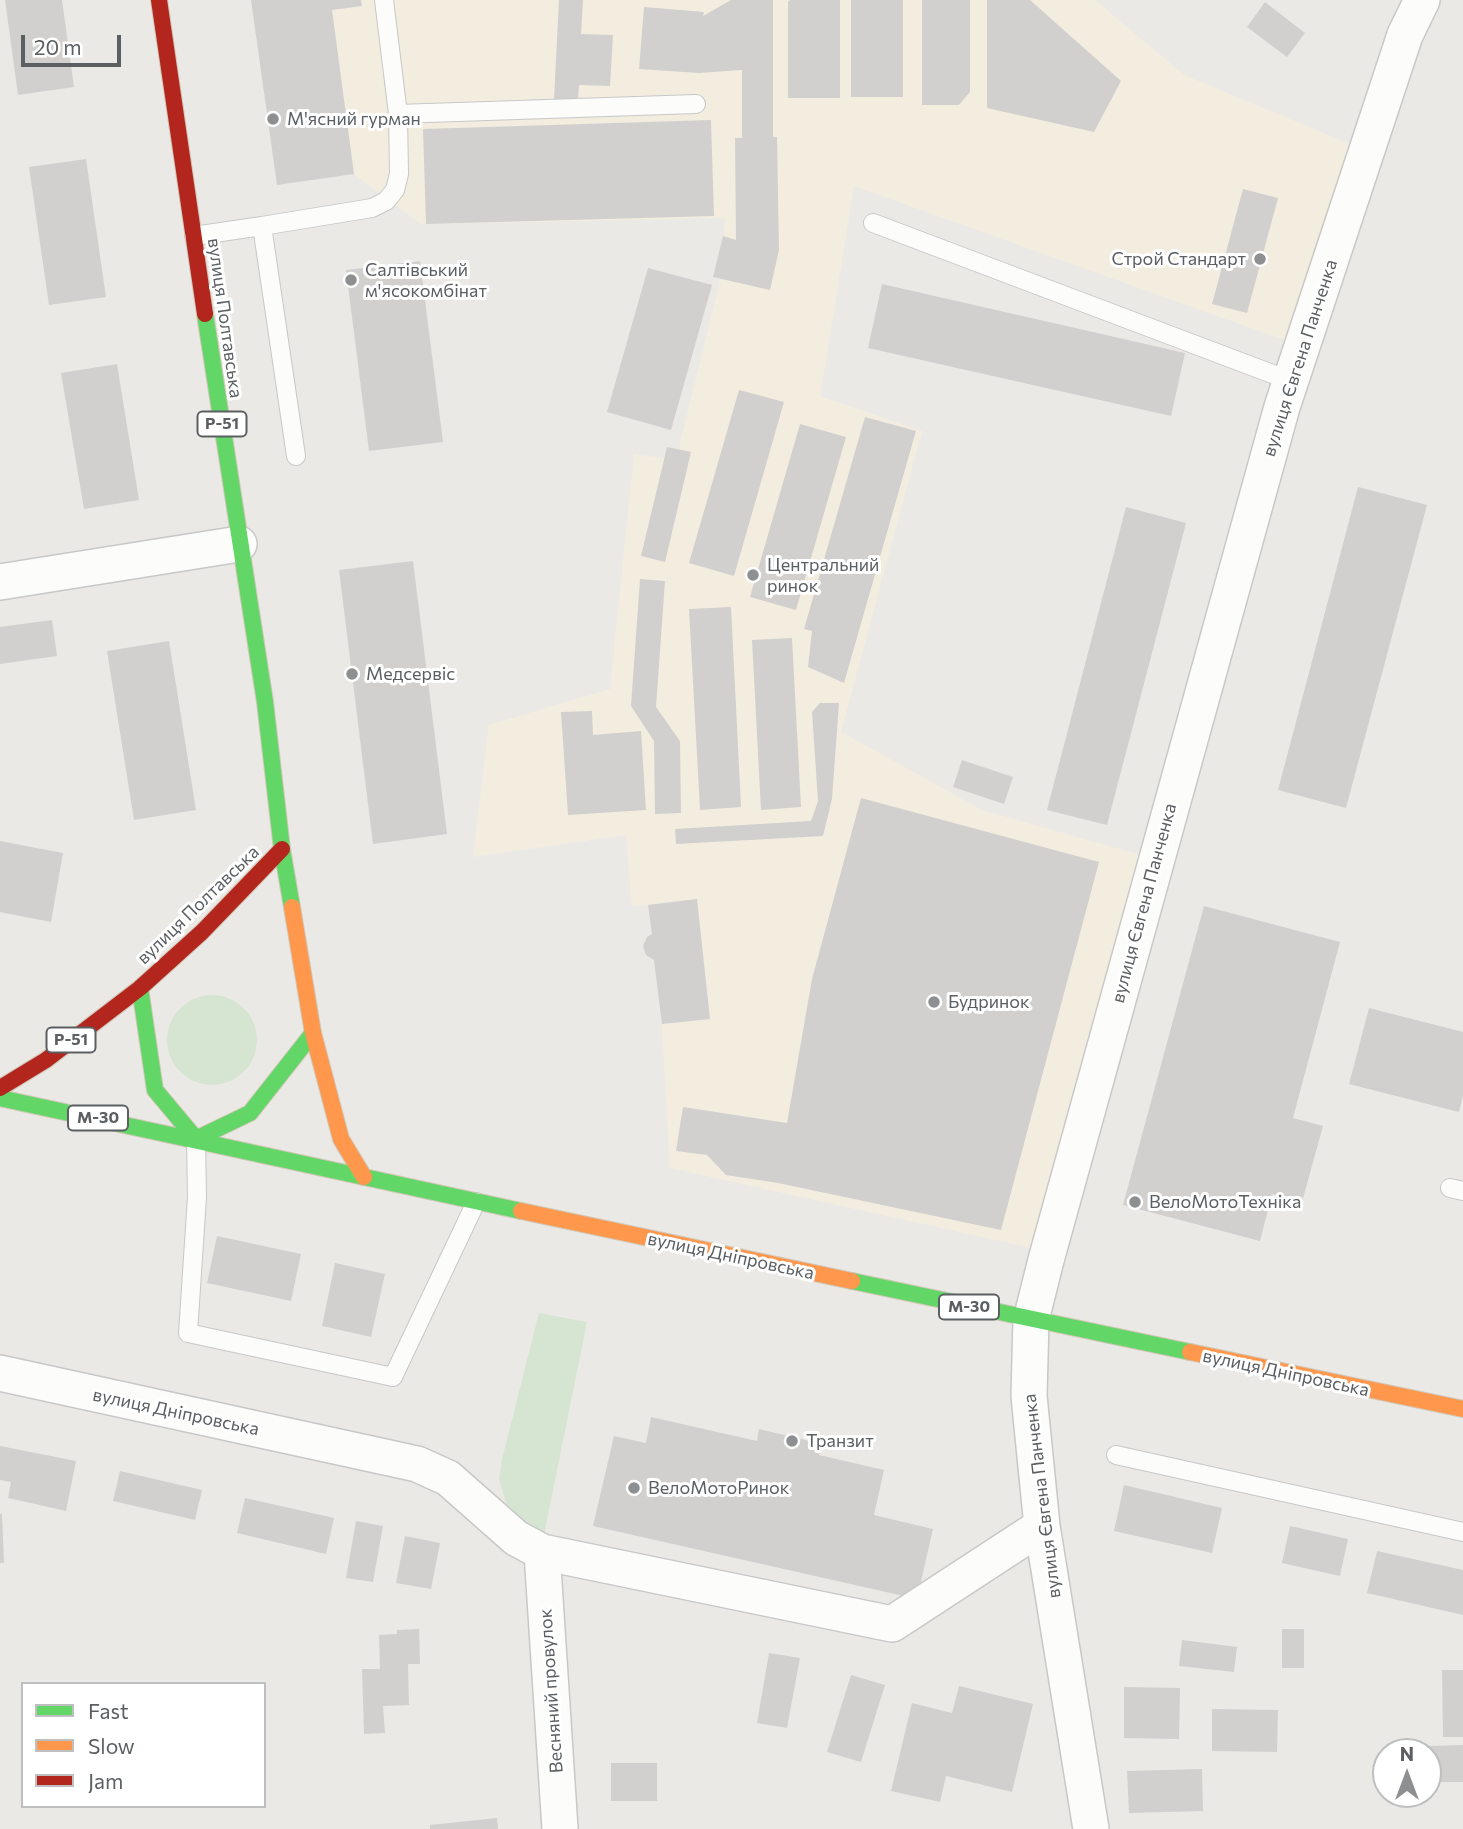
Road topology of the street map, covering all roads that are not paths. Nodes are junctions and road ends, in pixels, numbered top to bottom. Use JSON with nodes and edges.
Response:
{"nodes":[{"id":1,"x":159,"y":0,"type":"edge"},
{"id":2,"x":384,"y":0,"type":"edge"},
{"id":3,"x":1422,"y":0,"type":"edge"},
{"id":4,"x":696,"y":104,"type":"dead end"},
{"id":5,"x":398,"y":114,"type":"junction"},
{"id":6,"x":873,"y":223,"type":"dead end"},
{"id":7,"x":262,"y":226,"type":"junction"},
{"id":8,"x":194,"y":236,"type":"junction"},
{"id":9,"x":1290,"y":381,"type":"junction"},
{"id":10,"x":296,"y":456,"type":"dead end"},
{"id":11,"x":239,"y":544,"type":"junction"},
{"id":12,"x":0,"y":582,"type":"edge"},
{"id":13,"x":282,"y":849,"type":"junction"},
{"id":14,"x":140,"y":988,"type":"junction"},
{"id":15,"x":313,"y":1033,"type":"junction"},
{"id":16,"x":0,"y":1088,"type":"edge"},
{"id":17,"x":0,"y":1098,"type":"edge"},
{"id":18,"x":196,"y":1139,"type":"junction"},
{"id":19,"x":365,"y":1177,"type":"junction"},
{"id":20,"x":476,"y":1202,"type":"junction"},
{"id":21,"x":1031,"y":1320,"type":"junction"},
{"id":22,"x":0,"y":1373,"type":"edge"},
{"id":23,"x":1463,"y":1409,"type":"edge"},
{"id":24,"x":1116,"y":1455,"type":"dead end"},
{"id":25,"x":1042,"y":1526,"type":"junction"},
{"id":26,"x":1463,"y":1532,"type":"edge"},
{"id":27,"x":542,"y":1552,"type":"junction"},
{"id":28,"x":560,"y":1829,"type":"edge"},
{"id":29,"x":1091,"y":1829,"type":"edge"}],
"edges":[{"from":1,"to":8,"type":"main road","name":"вулиця Полтавська","number":"Р-51"},
{"from":2,"to":5,"type":"lane"},
{"from":3,"to":9,"type":"street","name":"вулиця Євгена Панченка"},
{"from":4,"to":5,"type":"lane"},
{"from":5,"to":7,"type":"lane"},
{"from":6,"to":9,"type":"lane"},
{"from":7,"to":8,"type":"lane"},
{"from":7,"to":10,"type":"lane"},
{"from":8,"to":11,"type":"main road","name":"вулиця Полтавська","number":"Р-51"},
{"from":9,"to":21,"type":"street","name":"вулиця Євгена Панченка"},
{"from":11,"to":12,"type":"street"},
{"from":11,"to":13,"type":"main road","name":"вулиця Полтавська","number":"Р-51"},
{"from":13,"to":14,"type":"main road","name":"вулиця Полтавська","number":"Р-51"},
{"from":13,"to":15,"type":"main road","name":"вулиця Полтавська","number":"Р-51"},
{"from":14,"to":16,"type":"main road","number":"Р-51"},
{"from":14,"to":18,"type":"main road"},
{"from":15,"to":18,"type":"main road"},
{"from":15,"to":19,"type":"main road","number":"Р-51"},
{"from":17,"to":18,"type":"main road","name":"вулиця Дніпровська","number":"М-30"},
{"from":18,"to":19,"type":"main road","name":"вулиця Дніпровська","number":"М-30"},
{"from":18,"to":20,"type":"lane"},
{"from":19,"to":20,"type":"main road","name":"вулиця Дніпровська","number":"М-30"},
{"from":20,"to":21,"type":"main road","name":"вулиця Дніпровська","number":"М-30"},
{"from":21,"to":23,"type":"main road","name":"вулиця Дніпровська","number":"М-30"},
{"from":21,"to":25,"type":"street","name":"вулиця Євгена Панченка"},
{"from":22,"to":27,"type":"street","name":"вулиця Дніпровська"},
{"from":24,"to":26,"type":"lane"},
{"from":25,"to":27,"type":"street","name":"вулиця Дніпровська"},
{"from":25,"to":29,"type":"street","name":"вулиця Євгена Панченка"},
{"from":27,"to":28,"type":"street","name":"Весняний провулок"}]}
